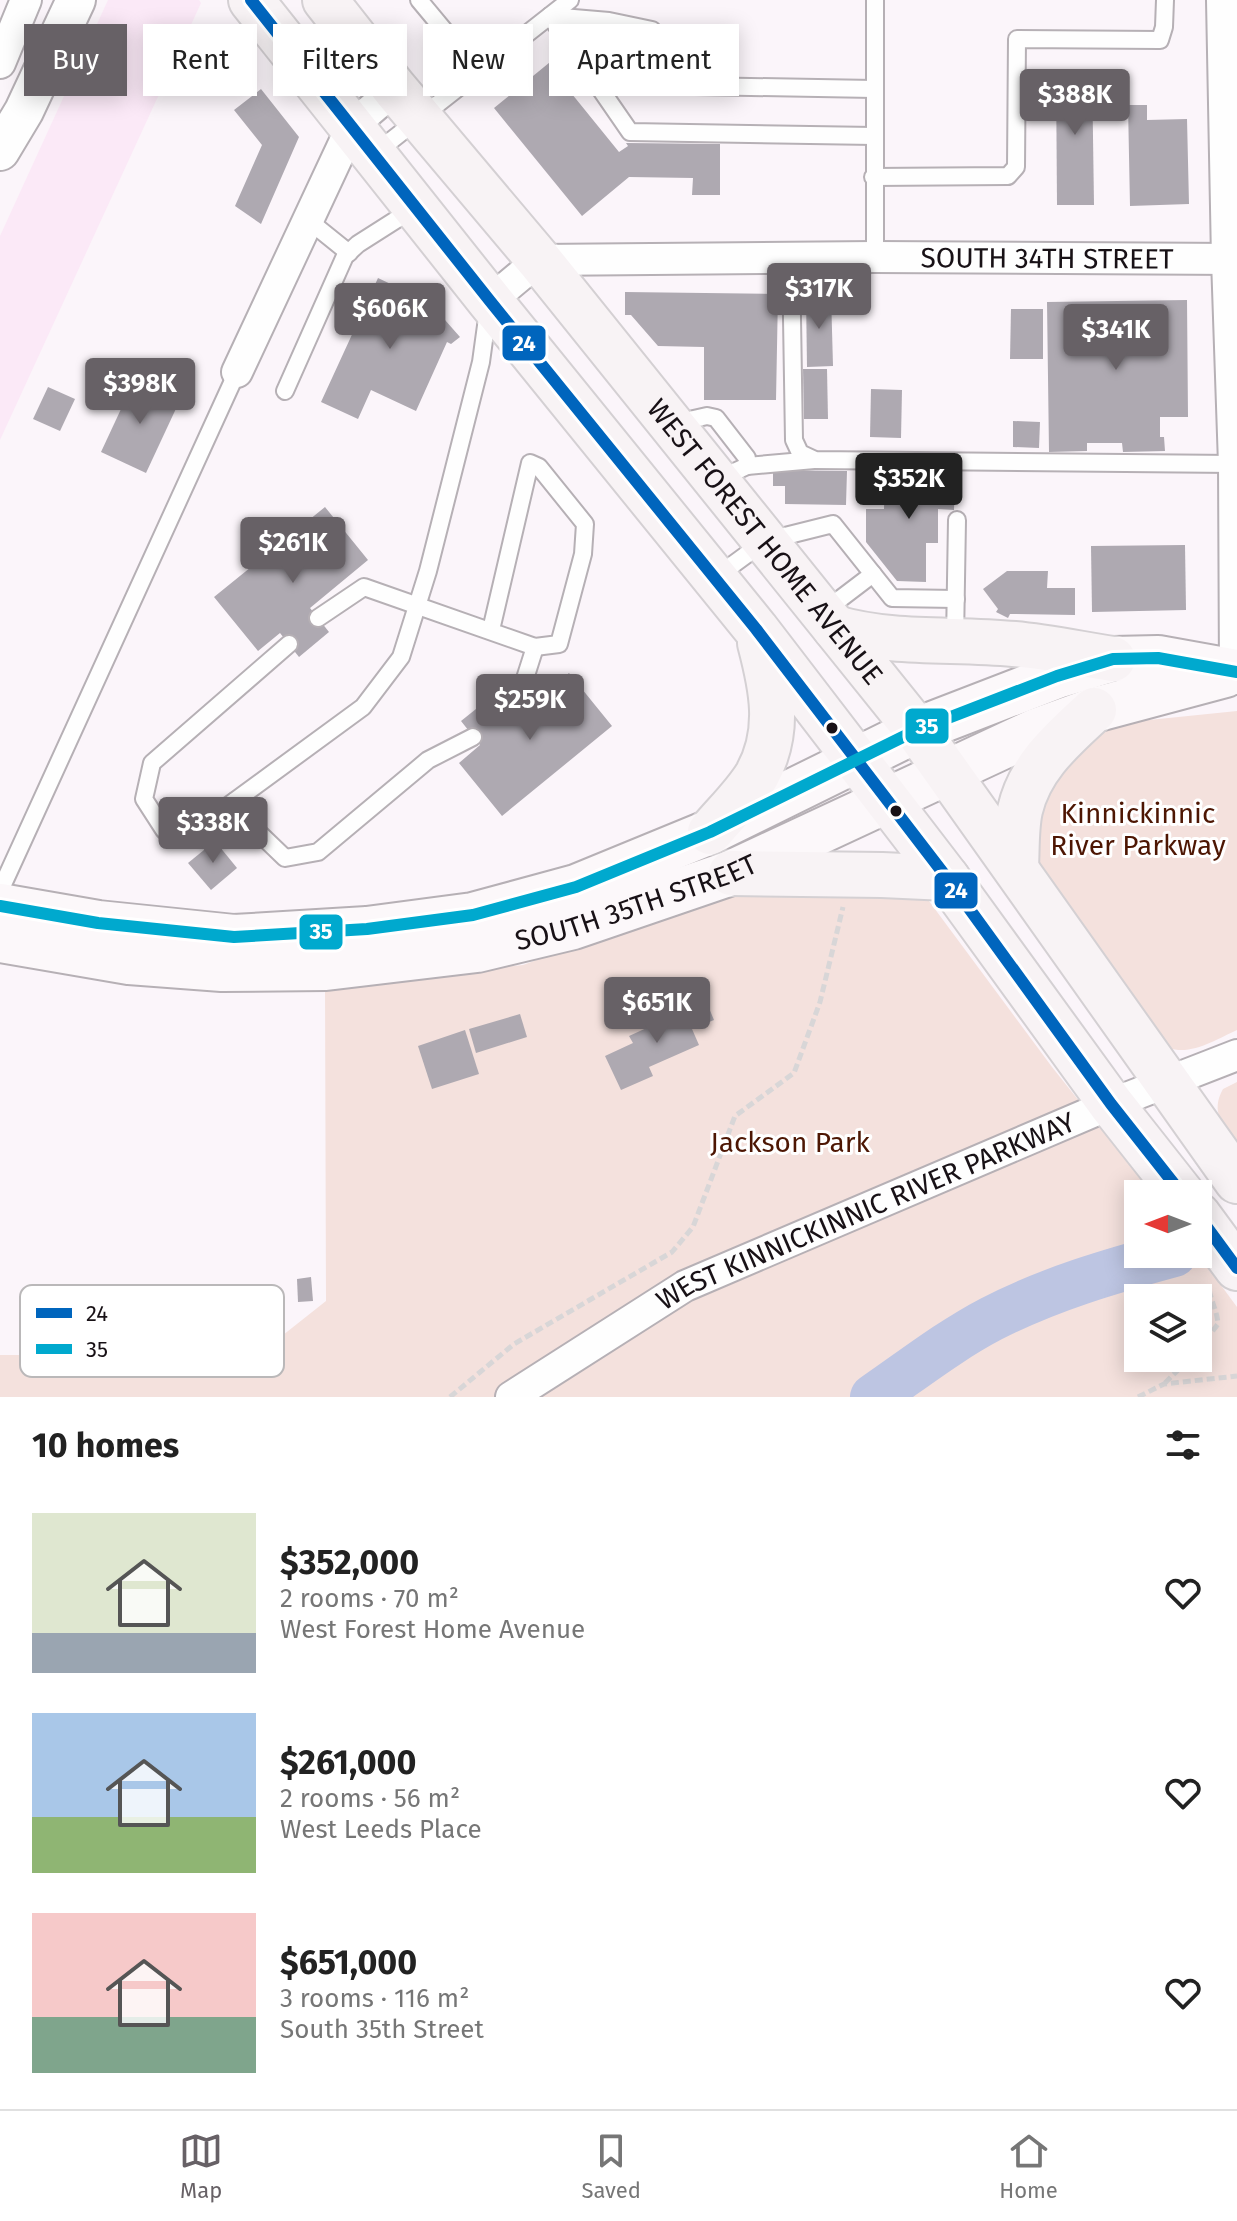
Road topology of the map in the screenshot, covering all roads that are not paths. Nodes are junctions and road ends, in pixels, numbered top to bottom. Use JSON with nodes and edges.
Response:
{"nodes":[{"id":1,"x":26,"y":0,"type":"edge"},
{"id":2,"x":76,"y":0,"type":"edge"},
{"id":3,"x":419,"y":0,"type":"edge"},
{"id":4,"x":570,"y":0,"type":"edge"},
{"id":5,"x":875,"y":0,"type":"edge"},
{"id":6,"x":1165,"y":0,"type":"edge"},
{"id":7,"x":1222,"y":0,"type":"edge"},
{"id":8,"x":258,"y":8,"type":"edge"},
{"id":9,"x":331,"y":8,"type":"edge"},
{"id":10,"x":550,"y":16,"type":"junction"},
{"id":11,"x":439,"y":24,"type":"edge"},
{"id":12,"x":533,"y":29,"type":"edge"},
{"id":13,"x":0,"y":63,"type":"edge"},
{"id":14,"x":1230,"y":63,"type":"edge"},
{"id":15,"x":874,"y":89,"type":"junction"},
{"id":16,"x":423,"y":96,"type":"edge"},
{"id":17,"x":408,"y":103,"type":"junction"},
{"id":18,"x":874,"y":136,"type":"junction"},
{"id":19,"x":363,"y":140,"type":"junction"},
{"id":20,"x":0,"y":151,"type":"edge"},
{"id":21,"x":873,"y":177,"type":"junction"},
{"id":22,"x":416,"y":207,"type":"junction"},
{"id":23,"x":308,"y":220,"type":"junction"},
{"id":24,"x":349,"y":253,"type":"junction"},
{"id":25,"x":875,"y":257,"type":"junction"},
{"id":26,"x":791,"y":258,"type":"junction"},
{"id":27,"x":1232,"y":259,"type":"edge"},
{"id":28,"x":539,"y":260,"type":"junction"},
{"id":29,"x":490,"y":301,"type":"junction"},
{"id":30,"x":237,"y":372,"type":"joint"},
{"id":31,"x":285,"y":391,"type":"dead end"},
{"id":32,"x":1235,"y":459,"type":"edge"},
{"id":33,"x":815,"y":460,"type":"junction"},
{"id":34,"x":732,"y":474,"type":"junction"},
{"id":35,"x":957,"y":520,"type":"dead end"},
{"id":36,"x":765,"y":541,"type":"junction"},
{"id":37,"x":873,"y":574,"type":"junction"},
{"id":38,"x":715,"y":578,"type":"junction"},
{"id":39,"x":956,"y":599,"type":"junction"},
{"id":40,"x":417,"y":606,"type":"junction"},
{"id":41,"x":318,"y":618,"type":"dead end"},
{"id":42,"x":829,"y":621,"type":"junction"},
{"id":43,"x":922,"y":623,"type":"junction"},
{"id":44,"x":756,"y":629,"type":"junction"},
{"id":45,"x":491,"y":630,"type":"junction"},
{"id":46,"x":289,"y":644,"type":"dead end"},
{"id":47,"x":535,"y":647,"type":"junction"},
{"id":48,"x":1113,"y":659,"type":"junction"},
{"id":49,"x":1236,"y":672,"type":"edge"},
{"id":50,"x":501,"y":709,"type":"dead end"},
{"id":51,"x":1094,"y":710,"type":"junction"},
{"id":52,"x":917,"y":730,"type":"junction"},
{"id":53,"x":473,"y":737,"type":"dead end"},
{"id":54,"x":858,"y":761,"type":"junction"},
{"id":55,"x":946,"y":771,"type":"junction"},
{"id":56,"x":887,"y":799,"type":"junction"},
{"id":57,"x":235,"y":801,"type":"junction"},
{"id":58,"x":710,"y":832,"type":"junction"},
{"id":59,"x":1016,"y":867,"type":"junction"},
{"id":60,"x":731,"y":873,"type":"junction"},
{"id":61,"x":947,"y":878,"type":"junction"},
{"id":62,"x":0,"y":891,"type":"edge"},
{"id":63,"x":0,"y":906,"type":"edge"},
{"id":64,"x":475,"y":932,"type":"junction"},
{"id":65,"x":0,"y":940,"type":"edge"},
{"id":66,"x":1237,"y":1055,"type":"edge"},
{"id":67,"x":1167,"y":1083,"type":"junction"},
{"id":68,"x":1111,"y":1104,"type":"junction"},
{"id":69,"x":1235,"y":1179,"type":"edge"},
{"id":70,"x":1171,"y":1180,"type":"edge"},
{"id":71,"x":1212,"y":1248,"type":"edge"},
{"id":72,"x":1222,"y":1271,"type":"edge"},
{"id":73,"x":511,"y":1397,"type":"edge"}],
"edges":[{"from":1,"to":13,"type":"street"},
{"from":2,"to":20,"type":"street"},
{"from":3,"to":11,"type":"lane"},
{"from":4,"to":10,"type":"lane"},
{"from":5,"to":15,"type":"lane"},
{"from":6,"to":21,"type":"lane"},
{"from":7,"to":14,"type":"street"},
{"from":8,"to":19,"type":"main road"},
{"from":9,"to":17,"type":"main road","name":"WEST FOREST HOME AVENUE"},
{"from":10,"to":12,"type":"lane"},
{"from":10,"to":15,"type":"lane"},
{"from":10,"to":18,"type":"lane"},
{"from":14,"to":27,"type":"street"},
{"from":15,"to":18,"type":"lane"},
{"from":16,"to":17,"type":"lane"},
{"from":17,"to":19,"type":"street"},
{"from":17,"to":28,"type":"main road","name":"WEST FOREST HOME AVENUE"},
{"from":18,"to":21,"type":"lane"},
{"from":19,"to":22,"type":"main road"},
{"from":19,"to":23,"type":"street"},
{"from":21,"to":25,"type":"lane"},
{"from":22,"to":24,"type":"lane"},
{"from":22,"to":29,"type":"main road"},
{"from":23,"to":24,"type":"lane"},
{"from":23,"to":30,"type":"street"},
{"from":24,"to":31,"type":"lane"},
{"from":25,"to":26,"type":"street","name":"SOUTH 34TH STREET"},
{"from":25,"to":27,"type":"street","name":"SOUTH 34TH STREET"},
{"from":26,"to":28,"type":"street","name":"SOUTH 34TH STREET"},
{"from":26,"to":33,"type":"lane"},
{"from":27,"to":32,"type":"street"},
{"from":28,"to":29,"type":"street"},
{"from":28,"to":34,"type":"main road","name":"WEST FOREST HOME AVENUE"},
{"from":29,"to":38,"type":"main road"},
{"from":29,"to":40,"type":"lane"},
{"from":30,"to":62,"type":"lane"},
{"from":32,"to":33,"type":"lane"},
{"from":32,"to":49,"type":"street"},
{"from":33,"to":34,"type":"lane"},
{"from":34,"to":36,"type":"main road","name":"WEST FOREST HOME AVENUE"},
{"from":35,"to":39,"type":"lane"},
{"from":36,"to":37,"type":"lane"},
{"from":36,"to":38,"type":"lane"},
{"from":36,"to":42,"type":"main road","name":"WEST FOREST HOME AVENUE"},
{"from":37,"to":42,"type":"lane"},
{"from":37,"to":43,"type":"lane"},
{"from":38,"to":44,"type":"main road"},
{"from":39,"to":43,"type":"lane"},
{"from":39,"to":43,"type":"lane"},
{"from":40,"to":41,"type":"lane"},
{"from":40,"to":45,"type":"lane"},
{"from":40,"to":57,"type":"lane"},
{"from":42,"to":43,"type":"main road"},
{"from":42,"to":52,"type":"main road","name":"WEST FOREST HOME AVENUE"},
{"from":43,"to":48,"type":"main road"},
{"from":44,"to":54,"type":"main road"},
{"from":44,"to":58,"type":"main road"},
{"from":45,"to":47,"type":"lane"},
{"from":45,"to":47,"type":"lane"},
{"from":46,"to":57,"type":"lane"},
{"from":47,"to":50,"type":"lane"},
{"from":48,"to":49,"type":"main road","name":"SOUTH 35TH STREET"},
{"from":48,"to":52,"type":"main road","name":"SOUTH 35TH STREET"},
{"from":49,"to":51,"type":"main road","name":"SOUTH 35TH STREET"},
{"from":51,"to":55,"type":"main road","name":"SOUTH 35TH STREET"},
{"from":51,"to":59,"type":"main road"},
{"from":52,"to":54,"type":"main road","name":"SOUTH 35TH STREET"},
{"from":52,"to":55,"type":"main road","name":"WEST FOREST HOME AVENUE"},
{"from":53,"to":57,"type":"lane"},
{"from":54,"to":56,"type":"main road"},
{"from":54,"to":58,"type":"main road","name":"SOUTH 35TH STREET"},
{"from":55,"to":56,"type":"main road","name":"SOUTH 35TH STREET"},
{"from":55,"to":59,"type":"main road","name":"WEST FOREST HOME AVENUE"},
{"from":56,"to":60,"type":"main road","name":"SOUTH 35TH STREET"},
{"from":56,"to":61,"type":"main road"},
{"from":58,"to":64,"type":"main road","name":"SOUTH 35TH STREET"},
{"from":59,"to":67,"type":"main road","name":"WEST FOREST HOME AVENUE"},
{"from":60,"to":61,"type":"main road"},
{"from":60,"to":64,"type":"main road","name":"SOUTH 35TH STREET"},
{"from":61,"to":68,"type":"main road"},
{"from":63,"to":64,"type":"main road","name":"SOUTH 35TH STREET"},
{"from":64,"to":65,"type":"main road","name":"SOUTH 35TH STREET"},
{"from":66,"to":67,"type":"street","name":"WEST KINNICKINNIC RIVER PARKWAY"},
{"from":67,"to":68,"type":"street","name":"WEST KINNICKINNIC RIVER PARKWAY"},
{"from":67,"to":69,"type":"main road","name":"WEST FOREST HOME AVENUE"},
{"from":68,"to":70,"type":"main road"},
{"from":68,"to":73,"type":"street","name":"WEST KINNICKINNIC RIVER PARKWAY"},
{"from":71,"to":72,"type":"main road"}]}
